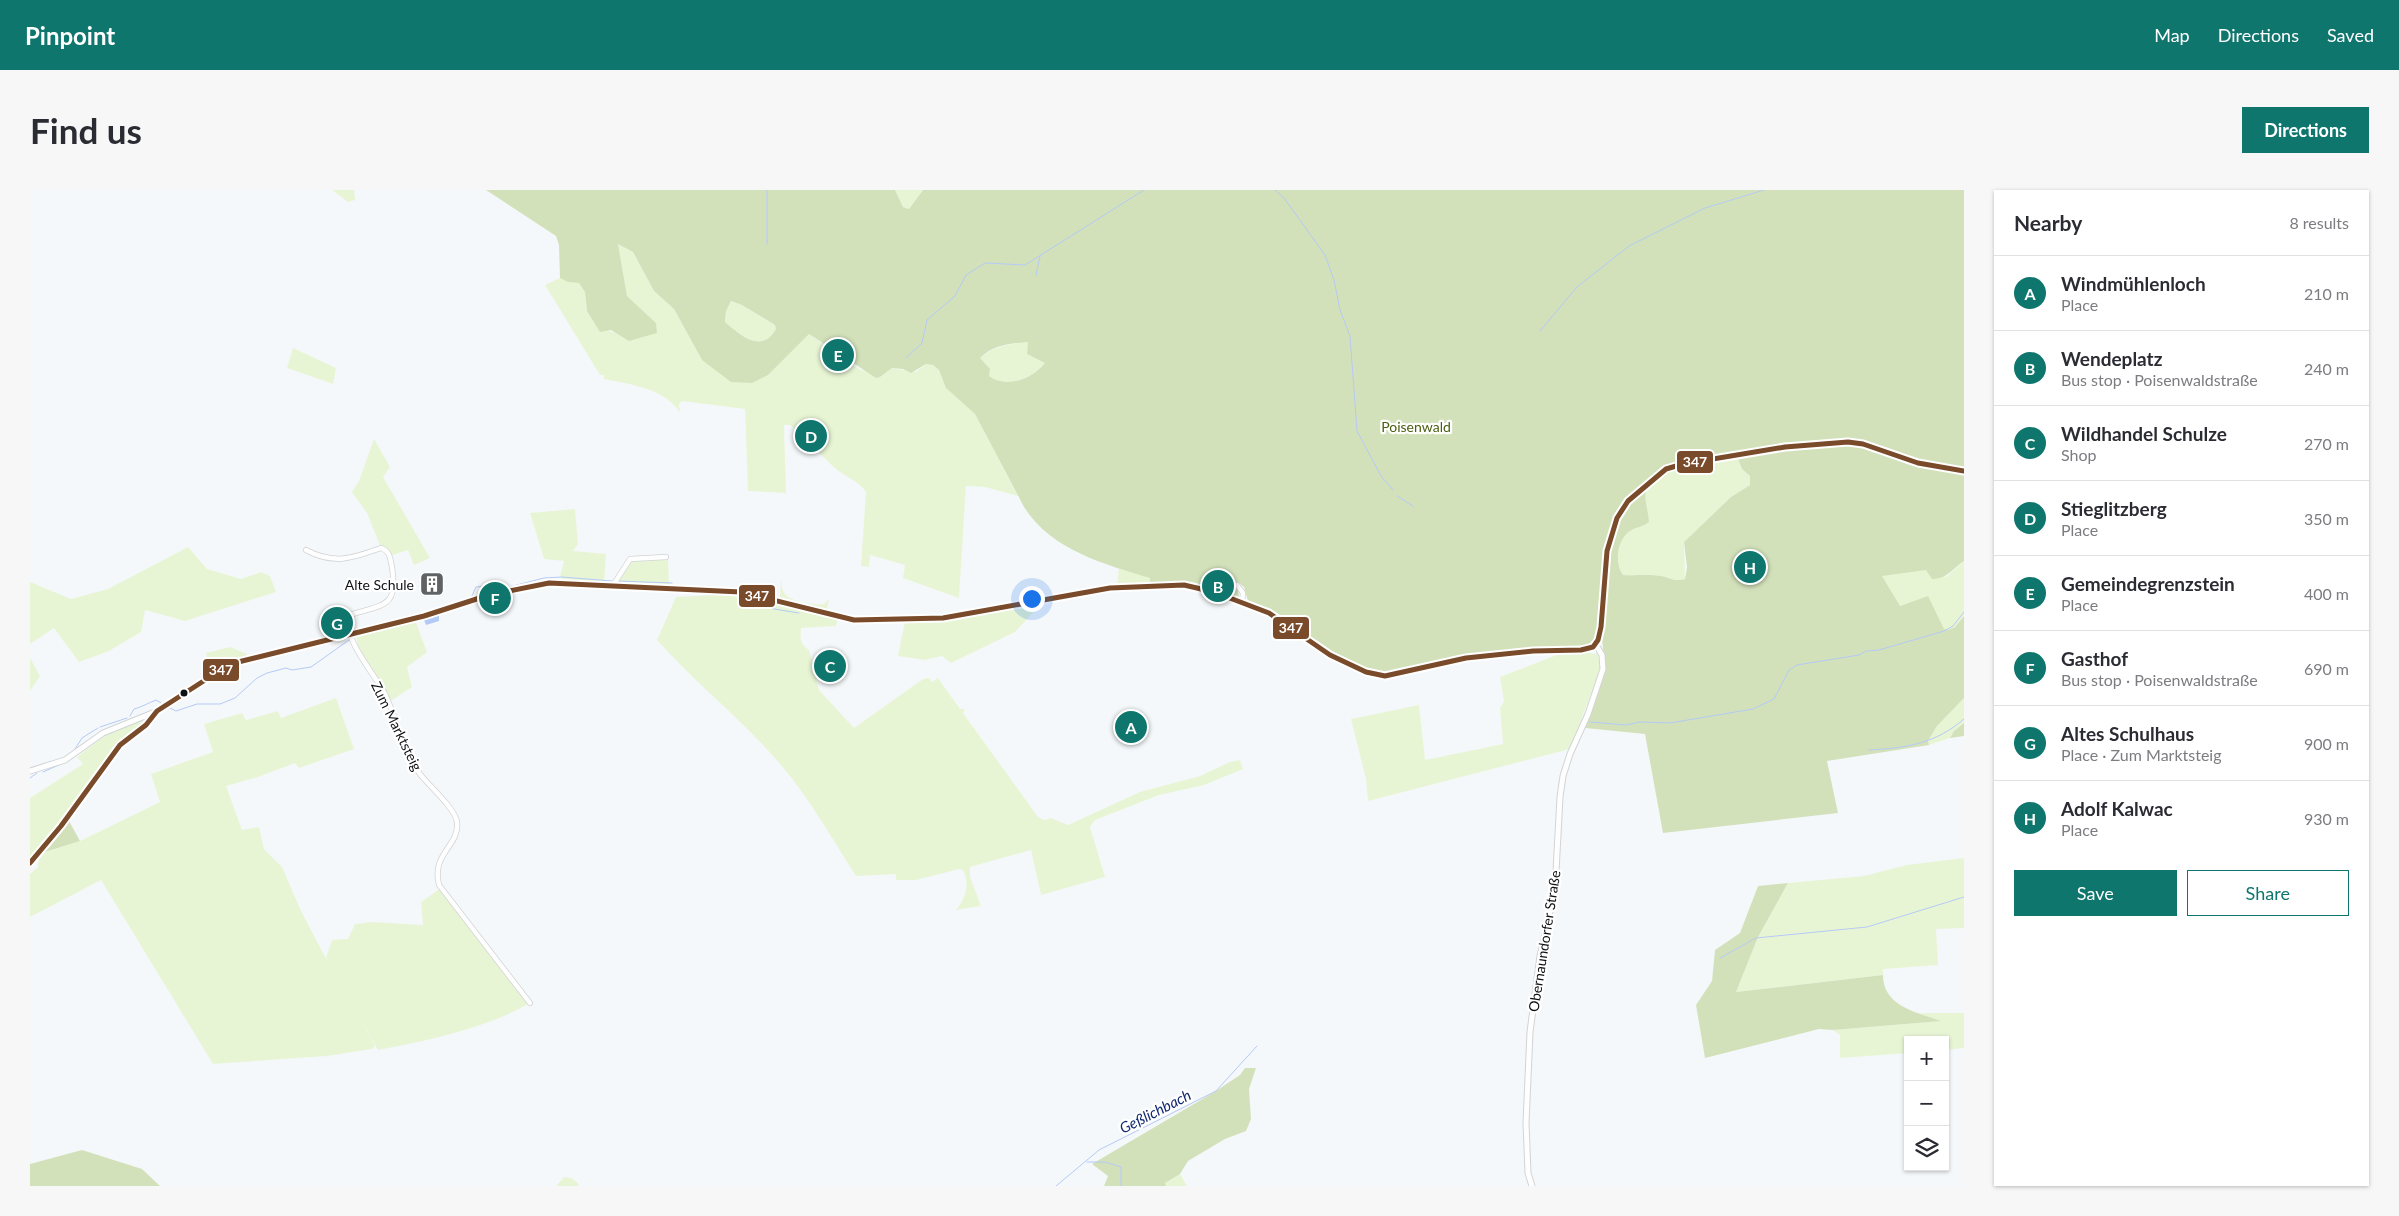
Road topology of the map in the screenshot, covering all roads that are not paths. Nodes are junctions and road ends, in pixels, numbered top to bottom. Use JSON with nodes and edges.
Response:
{"nodes":[{"id":1,"x":1964,"y":471,"type":"edge"},
{"id":2,"x":306,"y":550,"type":"dead end"},
{"id":3,"x":666,"y":557,"type":"dead end"},
{"id":4,"x":612,"y":587,"type":"junction"},
{"id":5,"x":1214,"y":592,"type":"junction"},
{"id":6,"x":1242,"y":602,"type":"junction"},
{"id":7,"x":352,"y":638,"type":"junction"},
{"id":8,"x":1596,"y":645,"type":"junction"},
{"id":9,"x":157,"y":711,"type":"junction"},
{"id":10,"x":30,"y":770,"type":"edge"},
{"id":11,"x":30,"y":862,"type":"edge"},
{"id":12,"x":530,"y":1003,"type":"dead end"},
{"id":13,"x":1532,"y":1186,"type":"edge"}],
"edges":[{"from":1,"to":8,"type":"street"},
{"from":2,"to":7,"type":"street"},
{"from":3,"to":4,"type":"street"},
{"from":4,"to":5,"type":"street"},
{"from":4,"to":7,"type":"street"},
{"from":5,"to":6,"type":"street"},
{"from":5,"to":6,"type":"street"},
{"from":6,"to":8,"type":"street"},
{"from":7,"to":9,"type":"street"},
{"from":7,"to":12,"type":"street","name":"Zum Marktsteig"},
{"from":8,"to":13,"type":"street","name":"Obernaundorfer Straße"},
{"from":9,"to":10,"type":"street"},
{"from":9,"to":11,"type":"street"}]}
